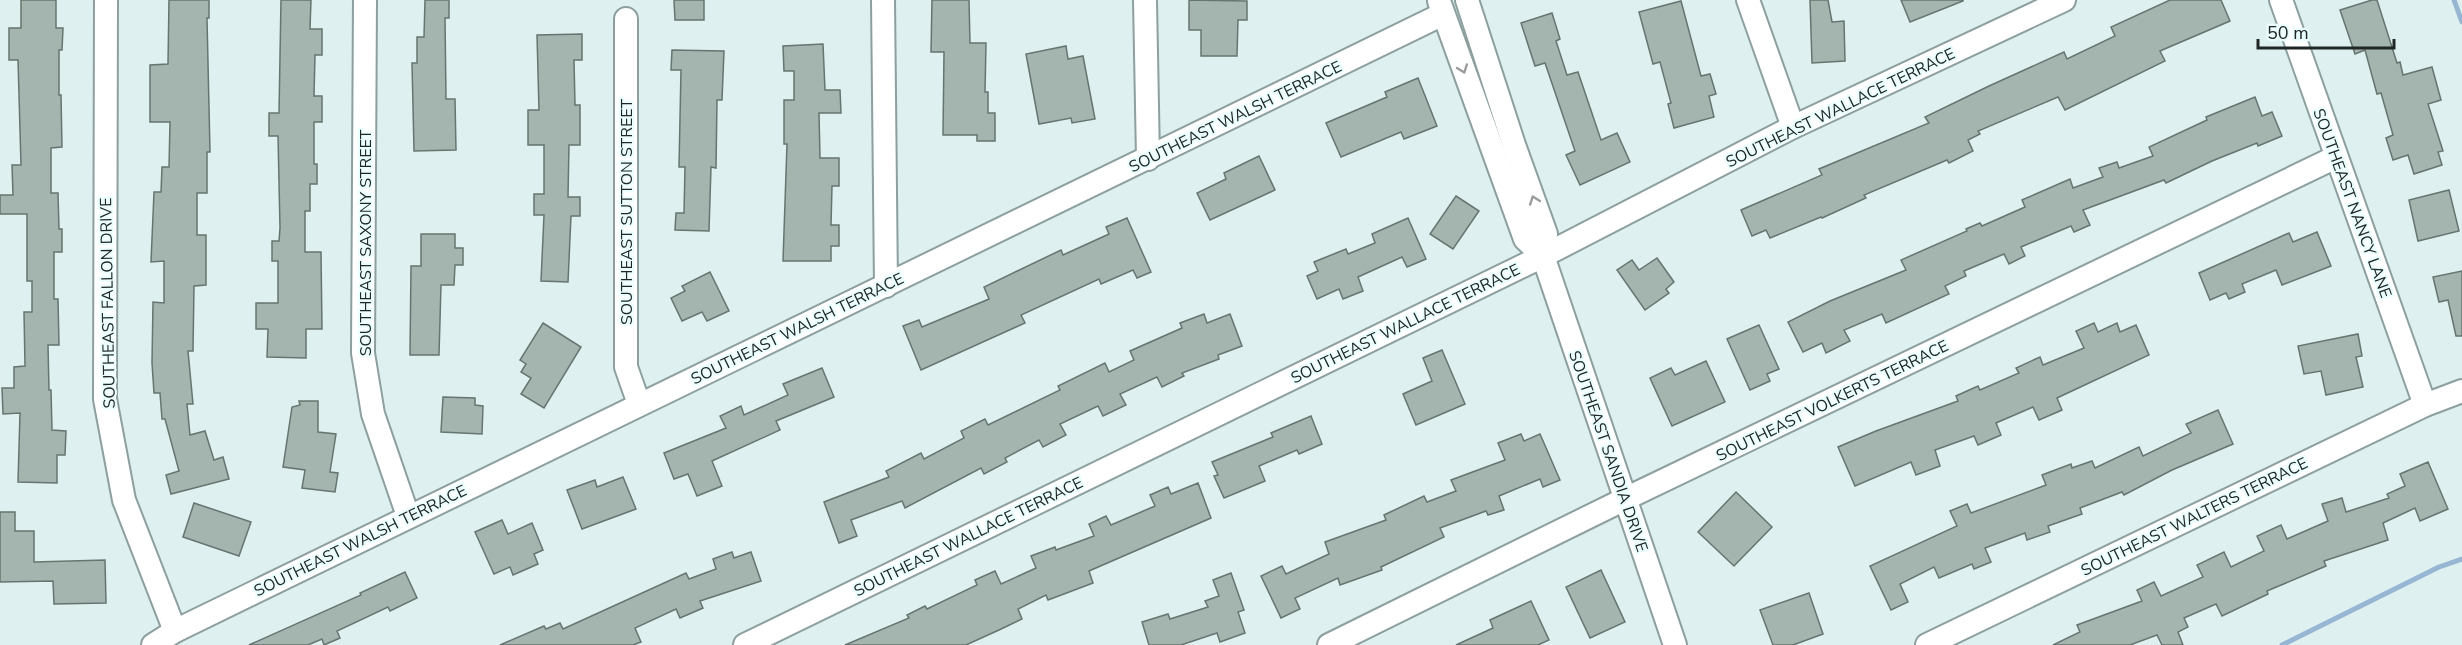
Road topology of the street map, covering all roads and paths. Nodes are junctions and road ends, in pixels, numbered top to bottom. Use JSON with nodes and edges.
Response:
{"nodes":[{"id":1,"x":106,"y":0,"type":"edge"},
{"id":2,"x":365,"y":0,"type":"edge"},
{"id":3,"x":883,"y":0,"type":"edge"},
{"id":4,"x":1145,"y":0,"type":"edge"},
{"id":5,"x":1467,"y":0,"type":"edge"},
{"id":6,"x":1748,"y":0,"type":"edge"},
{"id":7,"x":2064,"y":0,"type":"edge"},
{"id":8,"x":2281,"y":0,"type":"edge"},
{"id":9,"x":1441,"y":7,"type":"edge"},
{"id":10,"x":626,"y":19,"type":"dead end"},
{"id":11,"x":1793,"y":127,"type":"junction"},
{"id":12,"x":2336,"y":157,"type":"junction"},
{"id":13,"x":1148,"y":159,"type":"junction"},
{"id":14,"x":1543,"y":256,"type":"junction"},
{"id":15,"x":886,"y":286,"type":"junction"},
{"id":16,"x":2462,"y":391,"type":"edge"},
{"id":17,"x":639,"y":404,"type":"junction"},
{"id":18,"x":2425,"y":405,"type":"junction"},
{"id":19,"x":1625,"y":499,"type":"junction"},
{"id":20,"x":408,"y":516,"type":"junction"},
{"id":21,"x":175,"y":631,"type":"junction"},
{"id":22,"x":153,"y":645,"type":"edge"},
{"id":23,"x":745,"y":645,"type":"edge"},
{"id":24,"x":1329,"y":645,"type":"edge"},
{"id":25,"x":1675,"y":645,"type":"edge"},
{"id":26,"x":1927,"y":645,"type":"edge"}],
"edges":[{"from":1,"to":21,"type":"street","name":"SOUTHEAST FALLON DRIVE"},
{"from":2,"to":20,"type":"street","name":"SOUTHEAST SAXONY STREET"},
{"from":3,"to":15,"type":"street"},
{"from":4,"to":13,"type":"street"},
{"from":14,"to":5,"type":"street","name":"SOUTHEAST SANDIA DRIVE","one_way":true},
{"from":6,"to":11,"type":"street"},
{"from":7,"to":11,"type":"street","name":"SOUTHEAST WALLACE TERRACE"},
{"from":8,"to":12,"type":"street","name":"SOUTHEAST NANCY LANE"},
{"from":9,"to":13,"type":"street","name":"SOUTHEAST WALSH TERRACE"},
{"from":9,"to":14,"type":"street","name":"SOUTHEAST SANDIA DRIVE","one_way":true},
{"from":10,"to":17,"type":"street","name":"SOUTHEAST SUTTON STREET"},
{"from":11,"to":14,"type":"street","name":"SOUTHEAST WALLACE TERRACE"},
{"from":12,"to":18,"type":"street","name":"SOUTHEAST NANCY LANE"},
{"from":12,"to":19,"type":"street","name":"SOUTHEAST VOLKERTS TERRACE"},
{"from":13,"to":15,"type":"street","name":"SOUTHEAST WALSH TERRACE"},
{"from":14,"to":19,"type":"street","name":"SOUTHEAST SANDIA DRIVE"},
{"from":14,"to":23,"type":"street","name":"SOUTHEAST WALLACE TERRACE"},
{"from":15,"to":17,"type":"street","name":"SOUTHEAST WALSH TERRACE"},
{"from":16,"to":18,"type":"street","name":"SOUTHEAST WALTERS TERRACE"},
{"from":17,"to":20,"type":"street","name":"SOUTHEAST WALSH TERRACE"},
{"from":18,"to":26,"type":"street","name":"SOUTHEAST WALTERS TERRACE"},
{"from":19,"to":24,"type":"street","name":"SOUTHEAST VOLKERTS TERRACE"},
{"from":19,"to":25,"type":"street","name":"SOUTHEAST SANDIA DRIVE"},
{"from":20,"to":21,"type":"street","name":"SOUTHEAST WALSH TERRACE"},
{"from":21,"to":22,"type":"street","name":"SOUTHEAST WALSH TERRACE"}]}
